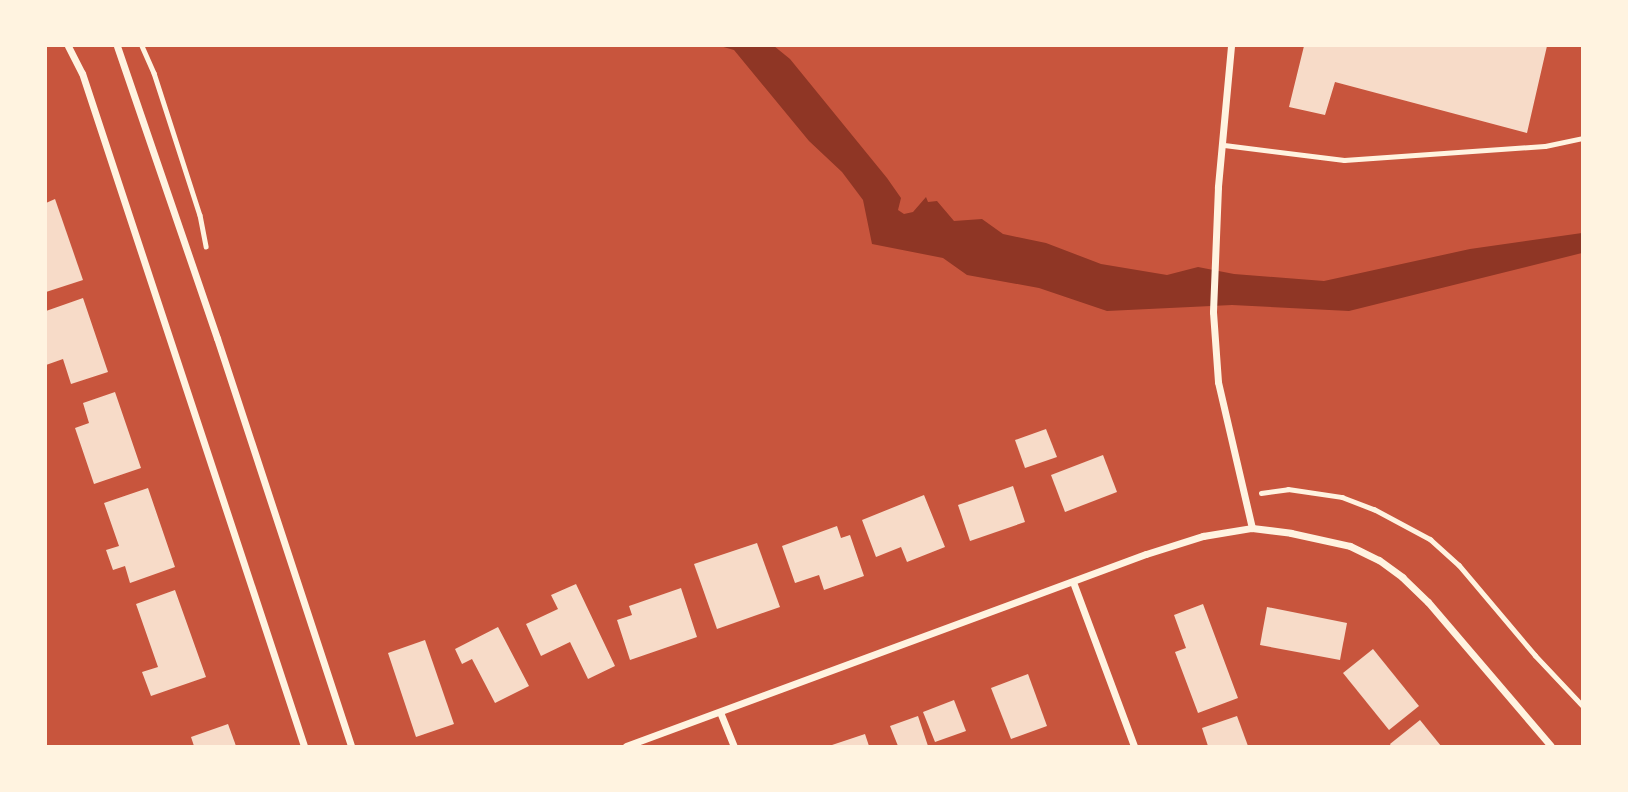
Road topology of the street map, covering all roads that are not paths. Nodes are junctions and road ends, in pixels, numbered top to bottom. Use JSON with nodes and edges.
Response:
{"nodes":[{"id":1,"x":68,"y":46,"type":"edge"},
{"id":2,"x":117,"y":46,"type":"edge"},
{"id":3,"x":1231,"y":46,"type":"edge"},
{"id":4,"x":1583,"y":138,"type":"edge"},
{"id":5,"x":1224,"y":145,"type":"junction"},
{"id":6,"x":1252,"y":528,"type":"junction"},
{"id":7,"x":1073,"y":582,"type":"junction"},
{"id":8,"x":720,"y":712,"type":"junction"},
{"id":9,"x":304,"y":747,"type":"edge"},
{"id":10,"x":351,"y":747,"type":"edge"},
{"id":11,"x":626,"y":747,"type":"edge"},
{"id":12,"x":734,"y":747,"type":"edge"},
{"id":13,"x":1134,"y":747,"type":"edge"},
{"id":14,"x":1551,"y":747,"type":"edge"}],
"edges":[{"from":1,"to":9,"type":"street"},
{"from":2,"to":10,"type":"street"},
{"from":3,"to":5,"type":"street"},
{"from":4,"to":5,"type":"lane"},
{"from":5,"to":6,"type":"street"},
{"from":6,"to":7,"type":"street"},
{"from":6,"to":14,"type":"street"},
{"from":7,"to":8,"type":"street"},
{"from":7,"to":13,"type":"street"},
{"from":8,"to":11,"type":"street"},
{"from":8,"to":12,"type":"street"}]}
